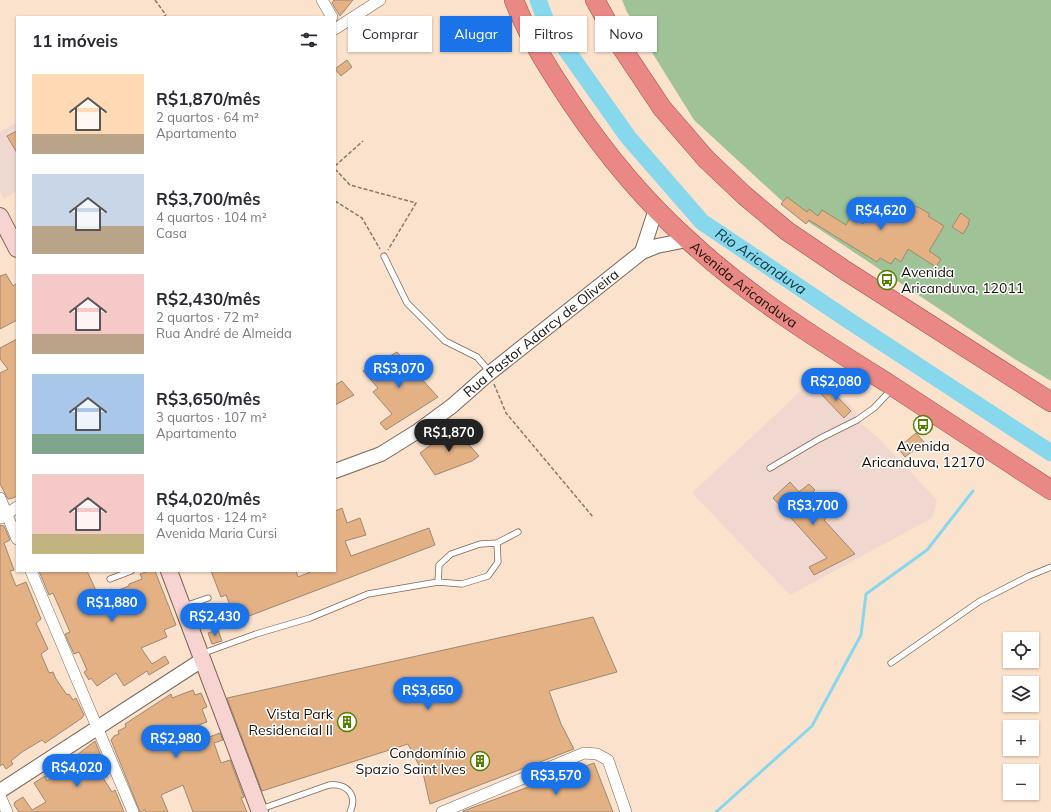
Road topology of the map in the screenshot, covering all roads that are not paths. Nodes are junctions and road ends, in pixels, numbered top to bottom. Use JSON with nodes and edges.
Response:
{"nodes":[{"id":1,"x":322,"y":0,"type":"edge"},
{"id":2,"x":380,"y":0,"type":"edge"},
{"id":3,"x":514,"y":0,"type":"edge"},
{"id":4,"x":595,"y":0,"type":"edge"},
{"id":5,"x":331,"y":16,"type":"edge"},
{"id":6,"x":336,"y":26,"type":"edge"},
{"id":7,"x":656,"y":209,"type":"junction"},
{"id":8,"x":0,"y":216,"type":"edge"},
{"id":9,"x":687,"y":240,"type":"junction"},
{"id":10,"x":16,"y":247,"type":"edge"},
{"id":11,"x":642,"y":252,"type":"junction"},
{"id":12,"x":384,"y":256,"type":"road end"},
{"id":13,"x":490,"y":372,"type":"junction"},
{"id":14,"x":894,"y":388,"type":"junction"},
{"id":15,"x":1051,"y":402,"type":"edge"},
{"id":16,"x":770,"y":468,"type":"dead end"},
{"id":17,"x":336,"y":471,"type":"edge"},
{"id":18,"x":1051,"y":490,"type":"edge"},
{"id":19,"x":0,"y":498,"type":"edge"},
{"id":20,"x":16,"y":508,"type":"edge"},
{"id":21,"x":3,"y":516,"type":"edge"},
{"id":22,"x":518,"y":532,"type":"dead end"},
{"id":23,"x":16,"y":536,"type":"edge"},
{"id":24,"x":497,"y":543,"type":"junction"},
{"id":25,"x":1051,"y":567,"type":"edge"},
{"id":26,"x":31,"y":572,"type":"edge"},
{"id":27,"x":128,"y":572,"type":"edge"},
{"id":28,"x":169,"y":572,"type":"edge"},
{"id":29,"x":110,"y":579,"type":"dead end"},
{"id":30,"x":438,"y":582,"type":"junction"},
{"id":31,"x":208,"y":598,"type":"dead end"},
{"id":32,"x":182,"y":607,"type":"junction"},
{"id":33,"x":201,"y":657,"type":"junction"},
{"id":34,"x":891,"y":663,"type":"dead end"},
{"id":35,"x":98,"y":728,"type":"junction"},
{"id":36,"x":0,"y":791,"type":"edge"},
{"id":37,"x":0,"y":796,"type":"edge"},
{"id":38,"x":260,"y":811,"type":"edge"},
{"id":39,"x":7,"y":812,"type":"edge"},
{"id":40,"x":133,"y":812,"type":"edge"},
{"id":41,"x":350,"y":812,"type":"edge"},
{"id":42,"x":442,"y":812,"type":"edge"},
{"id":43,"x":626,"y":812,"type":"edge"}],
"edges":[{"from":1,"to":5,"type":"street"},
{"from":2,"to":6,"type":"street"},
{"from":3,"to":7,"type":"highway","name":"Avenida Aricanduva"},
{"from":4,"to":15,"type":"highway"},
{"from":7,"to":9,"type":"highway","name":"Avenida Aricanduva"},
{"from":7,"to":11,"type":"street"},
{"from":8,"to":10,"type":"main road"},
{"from":9,"to":11,"type":"street","name":"Rua Pastor Adarcy de Oliveira"},
{"from":9,"to":14,"type":"highway","name":"Avenida Aricanduva"},
{"from":11,"to":13,"type":"street","name":"Rua Pastor Adarcy de Oliveira"},
{"from":12,"to":13,"type":"lane"},
{"from":13,"to":17,"type":"street","name":"Rua Pastor Adarcy de Oliveira"},
{"from":14,"to":16,"type":"lane"},
{"from":14,"to":18,"type":"highway","name":"Avenida Aricanduva"},
{"from":19,"to":21,"type":"street"},
{"from":20,"to":21,"type":"street"},
{"from":21,"to":23,"type":"street"},
{"from":22,"to":24,"type":"lane"},
{"from":24,"to":30,"type":"lane"},
{"from":24,"to":30,"type":"lane"},
{"from":25,"to":34,"type":"lane"},
{"from":26,"to":35,"type":"street"},
{"from":27,"to":29,"type":"lane"},
{"from":28,"to":32,"type":"main road"},
{"from":30,"to":33,"type":"lane"},
{"from":31,"to":32,"type":"lane"},
{"from":32,"to":33,"type":"main road"},
{"from":33,"to":35,"type":"street"},
{"from":33,"to":38,"type":"main road"},
{"from":35,"to":36,"type":"street"},
{"from":35,"to":40,"type":"street"},
{"from":37,"to":39,"type":"street"},
{"from":38,"to":41,"type":"lane"},
{"from":42,"to":43,"type":"street"}]}
